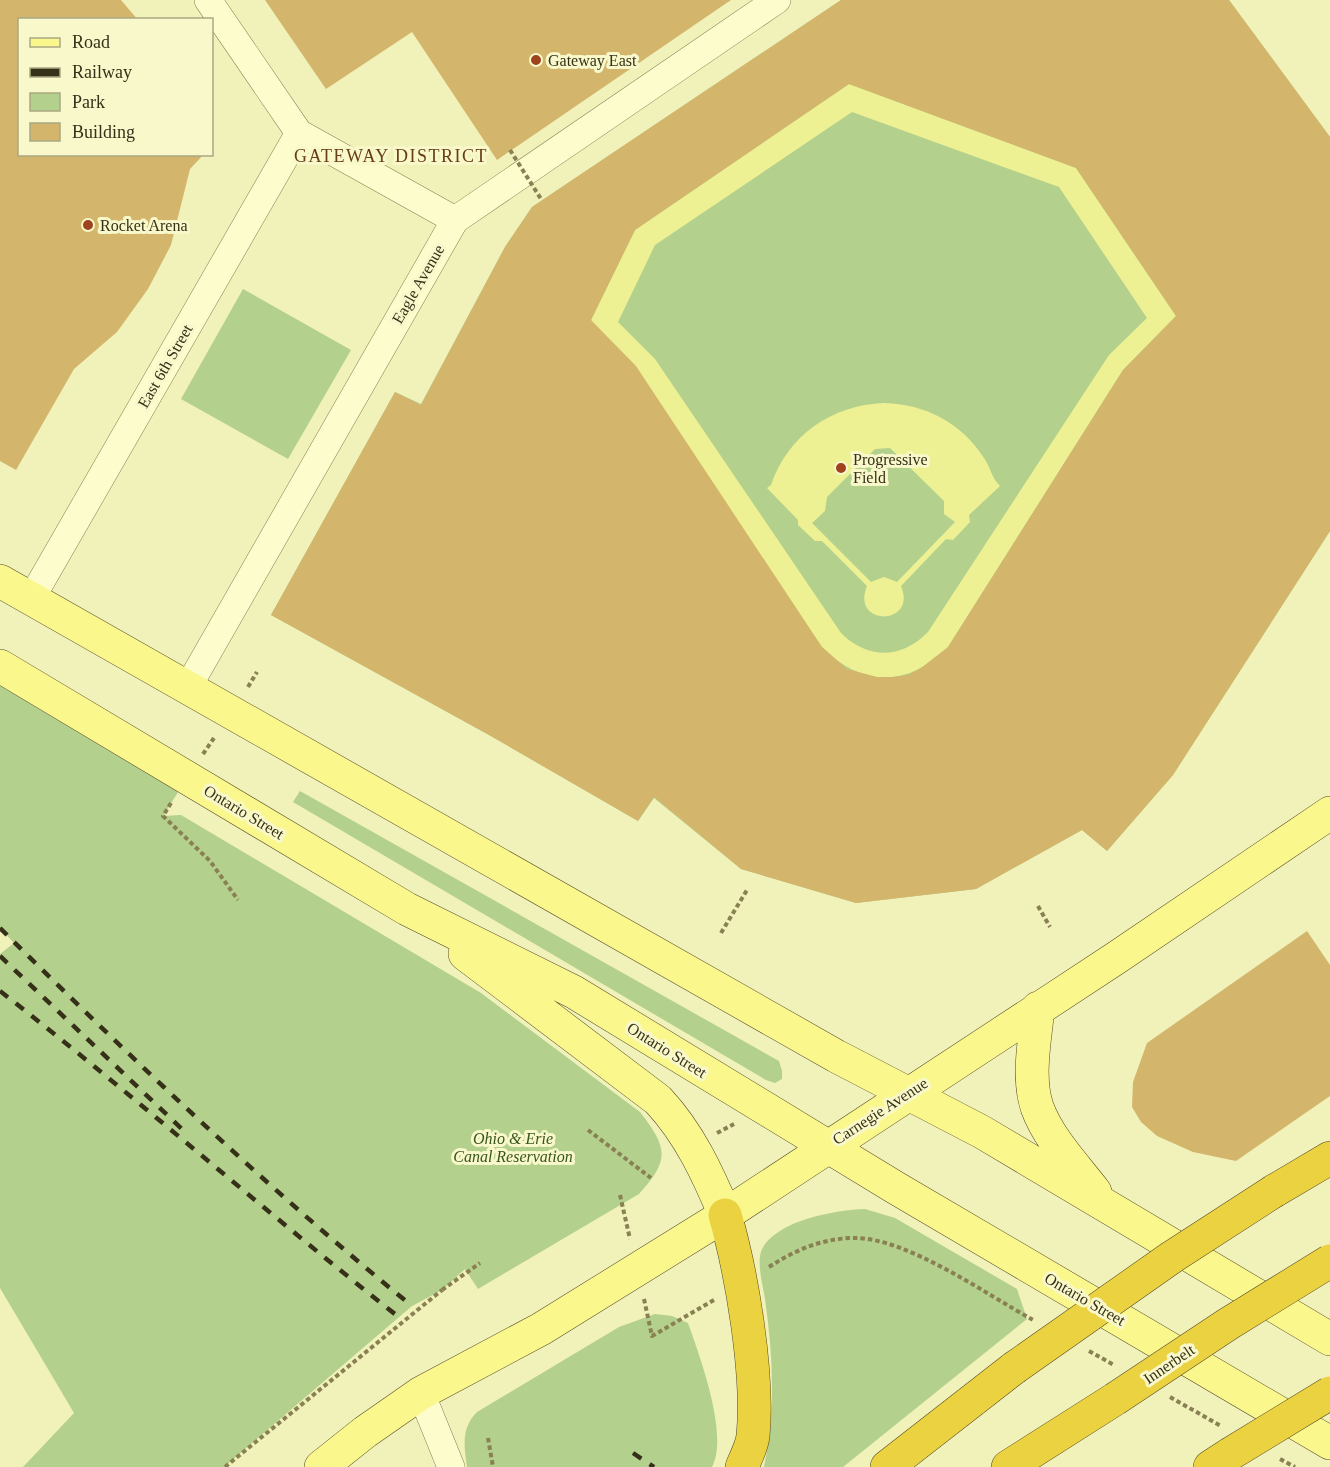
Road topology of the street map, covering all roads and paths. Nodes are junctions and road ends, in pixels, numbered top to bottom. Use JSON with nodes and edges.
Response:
{"nodes":[{"id":1,"x":208,"y":0,"type":"edge"},
{"id":2,"x":777,"y":0,"type":"edge"},
{"id":3,"x":299,"y":133,"type":"junction"},
{"id":4,"x":510,"y":150,"type":"dead end"},
{"id":5,"x":541,"y":199,"type":"dead end"},
{"id":6,"x":455,"y":220,"type":"junction"},
{"id":7,"x":0,"y":581,"type":"edge"},
{"id":8,"x":31,"y":599,"type":"junction"},
{"id":9,"x":0,"y":666,"type":"edge"},
{"id":10,"x":188,"y":687,"type":"junction"},
{"id":11,"x":1330,"y":813,"type":"edge"},
{"id":12,"x":163,"y":816,"type":"dead end"},
{"id":13,"x":747,"y":890,"type":"dead end"},
{"id":14,"x":238,"y":900,"type":"dead end"},
{"id":15,"x":1038,"y":906,"type":"dead end"},
{"id":16,"x":406,"y":909,"type":"junction"},
{"id":17,"x":1050,"y":927,"type":"dead end"},
{"id":18,"x":720,"y":933,"type":"dead end"},
{"id":19,"x":1038,"y":1008,"type":"junction"},
{"id":20,"x":907,"y":1094,"type":"junction"},
{"id":21,"x":736,"y":1123,"type":"dead end"},
{"id":22,"x":588,"y":1130,"type":"dead end"},
{"id":23,"x":714,"y":1135,"type":"dead end"},
{"id":24,"x":827,"y":1146,"type":"junction"},
{"id":25,"x":1330,"y":1158,"type":"edge"},
{"id":26,"x":651,"y":1178,"type":"dead end"},
{"id":27,"x":1105,"y":1205,"type":"junction"},
{"id":28,"x":725,"y":1215,"type":"junction"},
{"id":29,"x":1330,"y":1261,"type":"edge"},
{"id":30,"x":480,"y":1263,"type":"dead end"},
{"id":31,"x":740,"y":1285,"type":"junction"},
{"id":32,"x":652,"y":1336,"type":"dead end"},
{"id":33,"x":1330,"y":1339,"type":"edge"},
{"id":34,"x":421,"y":1393,"type":"junction"},
{"id":35,"x":1330,"y":1393,"type":"edge"},
{"id":36,"x":488,"y":1438,"type":"dead end"},
{"id":37,"x":1330,"y":1443,"type":"edge"},
{"id":38,"x":748,"y":1453,"type":"edge"},
{"id":39,"x":1220,"y":1460,"type":"edge"},
{"id":40,"x":330,"y":1466,"type":"edge"},
{"id":41,"x":225,"y":1467,"type":"edge"},
{"id":42,"x":451,"y":1467,"type":"edge"},
{"id":43,"x":493,"y":1467,"type":"edge"},
{"id":44,"x":887,"y":1467,"type":"edge"},
{"id":45,"x":1008,"y":1467,"type":"edge"}],
"edges":[{"from":1,"to":3,"type":"street"},
{"from":2,"to":6,"type":"street","name":"Eagle Avenue"},
{"from":3,"to":6,"type":"street"},
{"from":3,"to":8,"type":"street","name":"East 6th Street"},
{"from":4,"to":5,"type":"path","bridge":true},
{"from":6,"to":10,"type":"street","name":"Eagle Avenue"},
{"from":7,"to":8,"type":"main road"},
{"from":8,"to":10,"type":"main road"},
{"from":9,"to":16,"type":"main road","name":"Ontario Street"},
{"from":10,"to":20,"type":"main road"},
{"from":11,"to":19,"type":"main road","name":"Carnegie Avenue"},
{"from":12,"to":14,"type":"path"},
{"from":13,"to":18,"type":"path"},
{"from":15,"to":17,"type":"path"},
{"from":16,"to":24,"type":"main road","name":"Ontario Street"},
{"from":16,"to":28,"type":"main road"},
{"from":19,"to":20,"type":"main road","name":"Carnegie Avenue"},
{"from":19,"to":27,"type":"main road"},
{"from":20,"to":24,"type":"main road","name":"Carnegie Avenue"},
{"from":20,"to":27,"type":"main road"},
{"from":21,"to":23,"type":"path"},
{"from":22,"to":26,"type":"path"},
{"from":24,"to":28,"type":"main road","name":"Carnegie Avenue"},
{"from":24,"to":37,"type":"main road","name":"Ontario Street"},
{"from":25,"to":44,"type":"highway","bridge":true},
{"from":27,"to":33,"type":"main road"},
{"from":28,"to":31,"type":"highway"},
{"from":28,"to":34,"type":"main road","name":"Carnegie Avenue"},
{"from":29,"to":45,"type":"highway","name":"Innerbelt","bridge":true},
{"from":30,"to":41,"type":"path","bridge":true},
{"from":31,"to":32,"type":"path"},
{"from":31,"to":38,"type":"highway"},
{"from":34,"to":40,"type":"main road","name":"Carnegie Avenue"},
{"from":34,"to":42,"type":"street"},
{"from":35,"to":39,"type":"highway","bridge":true},
{"from":36,"to":43,"type":"path"}]}
